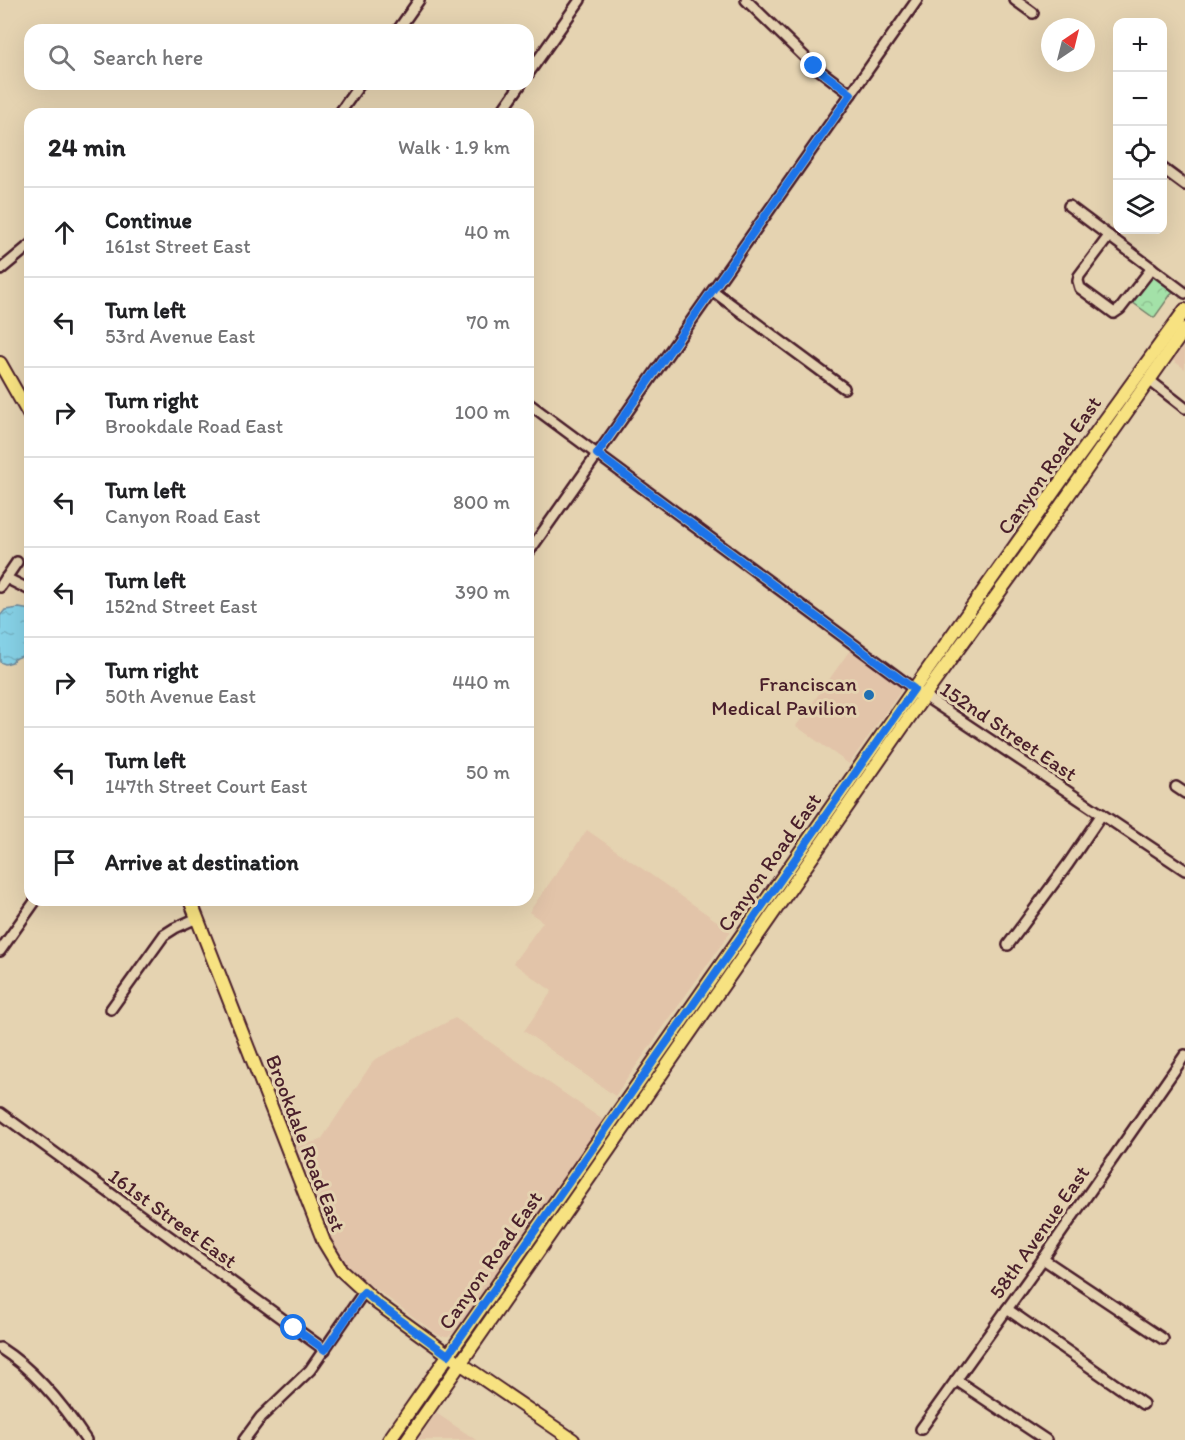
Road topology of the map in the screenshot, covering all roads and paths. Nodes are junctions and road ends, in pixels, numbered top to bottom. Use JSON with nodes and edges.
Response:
{"nodes":[{"id":1,"x":419,"y":0,"type":"edge"},
{"id":2,"x":580,"y":0,"type":"edge"},
{"id":3,"x":746,"y":0,"type":"edge"},
{"id":4,"x":917,"y":0,"type":"edge"},
{"id":5,"x":1015,"y":0,"type":"edge"},
{"id":6,"x":1034,"y":13,"type":"dead end"},
{"id":7,"x":402,"y":24,"type":"edge"},
{"id":8,"x":534,"y":65,"type":"edge"},
{"id":9,"x":356,"y":90,"type":"edge"},
{"id":10,"x":517,"y":90,"type":"edge"},
{"id":11,"x":851,"y":94,"type":"junction"},
{"id":12,"x":343,"y":108,"type":"edge"},
{"id":13,"x":504,"y":108,"type":"edge"},
{"id":14,"x":1167,"y":172,"type":"edge"},
{"id":15,"x":1185,"y":185,"type":"edge"},
{"id":16,"x":1069,"y":206,"type":"dead end"},
{"id":17,"x":1109,"y":236,"type":"junction"},
{"id":18,"x":24,"y":250,"type":"edge"},
{"id":19,"x":1152,"y":268,"type":"junction"},
{"id":20,"x":0,"y":270,"type":"edge"},
{"id":21,"x":713,"y":291,"type":"junction"},
{"id":22,"x":1185,"y":293,"type":"edge"},
{"id":23,"x":1185,"y":310,"type":"edge"},
{"id":24,"x":1185,"y":329,"type":"edge"},
{"id":25,"x":0,"y":363,"type":"edge"},
{"id":26,"x":1149,"y":380,"type":"junction"},
{"id":27,"x":1130,"y":386,"type":"junction"},
{"id":28,"x":844,"y":388,"type":"dead end"},
{"id":29,"x":24,"y":405,"type":"edge"},
{"id":30,"x":534,"y":407,"type":"edge"},
{"id":31,"x":1185,"y":408,"type":"edge"},
{"id":32,"x":1113,"y":432,"type":"junction"},
{"id":33,"x":597,"y":454,"type":"junction"},
{"id":34,"x":534,"y":544,"type":"edge"},
{"id":35,"x":17,"y":562,"type":"dead end"},
{"id":36,"x":6,"y":578,"type":"junction"},
{"id":37,"x":0,"y":586,"type":"edge"},
{"id":38,"x":24,"y":587,"type":"edge"},
{"id":39,"x":919,"y":692,"type":"junction"},
{"id":40,"x":1176,"y":787,"type":"dead end"},
{"id":41,"x":1185,"y":793,"type":"edge"},
{"id":42,"x":1102,"y":814,"type":"junction"},
{"id":43,"x":1185,"y":870,"type":"edge"},
{"id":44,"x":32,"y":906,"type":"edge"},
{"id":45,"x":193,"y":906,"type":"edge"},
{"id":46,"x":198,"y":918,"type":"junction"},
{"id":47,"x":1008,"y":945,"type":"dead end"},
{"id":48,"x":0,"y":951,"type":"edge"},
{"id":49,"x":111,"y":1009,"type":"dead end"},
{"id":50,"x":1185,"y":1055,"type":"edge"},
{"id":51,"x":0,"y":1113,"type":"edge"},
{"id":52,"x":1043,"y":1259,"type":"junction"},
{"id":53,"x":364,"y":1292,"type":"junction"},
{"id":54,"x":1007,"y":1309,"type":"junction"},
{"id":55,"x":1163,"y":1339,"type":"dead end"},
{"id":56,"x":0,"y":1348,"type":"edge"},
{"id":57,"x":325,"y":1350,"type":"junction"},
{"id":58,"x":448,"y":1355,"type":"junction"},
{"id":59,"x":460,"y":1363,"type":"junction"},
{"id":60,"x":956,"y":1380,"type":"junction"},
{"id":61,"x":1143,"y":1404,"type":"dead end"},
{"id":62,"x":921,"y":1429,"type":"dead end"},
{"id":63,"x":86,"y":1440,"type":"edge"},
{"id":64,"x":244,"y":1440,"type":"edge"},
{"id":65,"x":389,"y":1440,"type":"edge"},
{"id":66,"x":407,"y":1440,"type":"edge"},
{"id":67,"x":573,"y":1440,"type":"edge"},
{"id":68,"x":1046,"y":1440,"type":"edge"}],
"edges":[{"from":1,"to":7,"type":"street"},
{"from":2,"to":8,"type":"street"},
{"from":3,"to":11,"type":"street"},
{"from":4,"to":11,"type":"street"},
{"from":5,"to":6,"type":"street"},
{"from":9,"to":12,"type":"street"},
{"from":10,"to":13,"type":"street"},
{"from":11,"to":21,"type":"street"},
{"from":14,"to":15,"type":"street"},
{"from":16,"to":17,"type":"street"},
{"from":17,"to":19,"type":"street"},
{"from":17,"to":19,"type":"street"},
{"from":18,"to":20,"type":"street"},
{"from":19,"to":22,"type":"street"},
{"from":21,"to":28,"type":"street"},
{"from":21,"to":33,"type":"street"},
{"from":23,"to":27,"type":"main road","name":"Canyon Road East"},
{"from":24,"to":26,"type":"main road","name":"Canyon Road East"},
{"from":25,"to":29,"type":"main road"},
{"from":26,"to":31,"type":"street"},
{"from":26,"to":32,"type":"main road","name":"Canyon Road East"},
{"from":27,"to":32,"type":"main road"},
{"from":27,"to":39,"type":"main road","name":"Canyon Road East"},
{"from":30,"to":33,"type":"street","name":"152nd Street East"},
{"from":32,"to":39,"type":"main road","name":"Canyon Road East"},
{"from":33,"to":34,"type":"street"},
{"from":33,"to":39,"type":"street","name":"152nd Street East"},
{"from":35,"to":36,"type":"street"},
{"from":36,"to":37,"type":"street"},
{"from":36,"to":38,"type":"street"},
{"from":39,"to":42,"type":"street","name":"152nd Street East"},
{"from":39,"to":58,"type":"main road","name":"Canyon Road East"},
{"from":39,"to":59,"type":"main road","name":"Canyon Road East"},
{"from":40,"to":41,"type":"street"},
{"from":42,"to":43,"type":"street","name":"152nd Street East"},
{"from":42,"to":47,"type":"street"},
{"from":44,"to":48,"type":"street"},
{"from":45,"to":46,"type":"main road","name":"Brookdale Road East"},
{"from":46,"to":49,"type":"street"},
{"from":46,"to":53,"type":"main road","name":"Brookdale Road East"},
{"from":50,"to":52,"type":"street","name":"58th Avenue East"},
{"from":51,"to":57,"type":"street","name":"161st Street East"},
{"from":52,"to":54,"type":"street","name":"58th Avenue East"},
{"from":52,"to":55,"type":"street"},
{"from":53,"to":57,"type":"street"},
{"from":53,"to":58,"type":"main road","name":"Brookdale Road East"},
{"from":54,"to":60,"type":"street","name":"58th Avenue East"},
{"from":54,"to":61,"type":"street"},
{"from":56,"to":63,"type":"street"},
{"from":57,"to":64,"type":"street"},
{"from":58,"to":59,"type":"main road","name":"Brookdale Road East"},
{"from":58,"to":65,"type":"main road","name":"Canyon Road East"},
{"from":59,"to":66,"type":"main road","name":"Canyon Road East"},
{"from":59,"to":67,"type":"main road","name":"Brookdale Road East"},
{"from":60,"to":62,"type":"street","name":"58th Avenue East"},
{"from":60,"to":68,"type":"street"}]}
